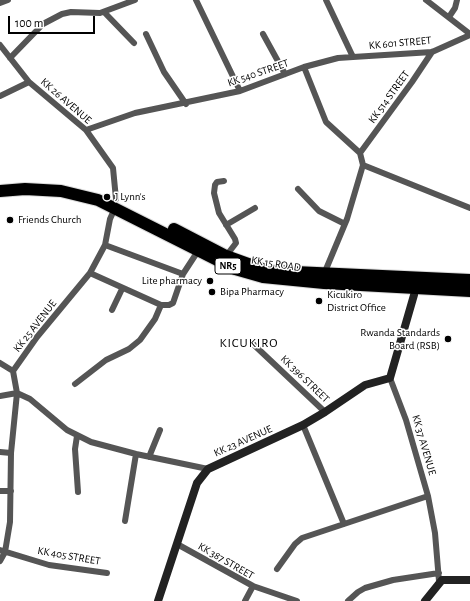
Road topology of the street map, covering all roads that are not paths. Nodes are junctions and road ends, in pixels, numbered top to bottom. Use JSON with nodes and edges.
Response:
{"nodes":[{"id":1,"x":8,"y":0,"type":"edge"},
{"id":2,"x":135,"y":0,"type":"edge"},
{"id":3,"x":196,"y":0,"type":"edge"},
{"id":4,"x":326,"y":0,"type":"edge"},
{"id":5,"x":426,"y":0,"type":"edge"},
{"id":6,"x":457,"y":0,"type":"edge"},
{"id":7,"x":0,"y":4,"type":"edge"},
{"id":8,"x":104,"y":12,"type":"junction"},
{"id":9,"x":449,"y":17,"type":"junction"},
{"id":10,"x":469,"y":32,"type":"edge"},
{"id":11,"x":146,"y":34,"type":"dead end"},
{"id":12,"x":263,"y":34,"type":"dead end"},
{"id":13,"x":134,"y":42,"type":"dead end"},
{"id":14,"x":0,"y":45,"type":"edge"},
{"id":15,"x":432,"y":52,"type":"junction"},
{"id":16,"x":353,"y":56,"type":"junction"},
{"id":17,"x":10,"y":58,"type":"junction"},
{"id":18,"x":304,"y":67,"type":"junction"},
{"id":19,"x":285,"y":74,"type":"junction"},
{"id":20,"x":29,"y":82,"type":"junction"},
{"id":21,"x":240,"y":91,"type":"junction"},
{"id":22,"x":0,"y":96,"type":"edge"},
{"id":23,"x":186,"y":104,"type":"junction"},
{"id":24,"x":86,"y":130,"type":"junction"},
{"id":25,"x":360,"y":153,"type":"junction"},
{"id":26,"x":363,"y":165,"type":"junction"},
{"id":27,"x":224,"y":181,"type":"dead end"},
{"id":28,"x":0,"y":185,"type":"edge"},
{"id":29,"x":298,"y":188,"type":"dead end"},
{"id":30,"x":0,"y":191,"type":"edge"},
{"id":31,"x":115,"y":204,"type":"junction"},
{"id":32,"x":255,"y":208,"type":"dead end"},
{"id":33,"x":470,"y":208,"type":"edge"},
{"id":34,"x":345,"y":224,"type":"junction"},
{"id":35,"x":226,"y":225,"type":"junction"},
{"id":36,"x":105,"y":245,"type":"junction"},
{"id":37,"x":198,"y":251,"type":"junction"},
{"id":38,"x":226,"y":256,"type":"junction"},
{"id":39,"x":90,"y":273,"type":"junction"},
{"id":40,"x":183,"y":274,"type":"junction"},
{"id":41,"x":324,"y":274,"type":"junction"},
{"id":42,"x":470,"y":275,"type":"edge"},
{"id":43,"x":470,"y":280,"type":"edge"},
{"id":44,"x":386,"y":282,"type":"junction"},
{"id":45,"x":122,"y":289,"type":"junction"},
{"id":46,"x":470,"y":291,"type":"edge"},
{"id":47,"x":414,"y":295,"type":"junction"},
{"id":48,"x":470,"y":296,"type":"edge"},
{"id":49,"x":161,"y":305,"type":"junction"},
{"id":50,"x":112,"y":310,"type":"dead end"},
{"id":51,"x":253,"y":344,"type":"dead end"},
{"id":52,"x":0,"y":363,"type":"edge"},
{"id":53,"x":13,"y":371,"type":"junction"},
{"id":54,"x":390,"y":378,"type":"junction"},
{"id":55,"x":75,"y":384,"type":"dead end"},
{"id":56,"x":17,"y":393,"type":"junction"},
{"id":57,"x":0,"y":396,"type":"edge"},
{"id":58,"x":326,"y":412,"type":"junction"},
{"id":59,"x":303,"y":425,"type":"junction"},
{"id":60,"x":160,"y":430,"type":"dead end"},
{"id":61,"x":77,"y":436,"type":"junction"},
{"id":62,"x":0,"y":452,"type":"edge"},
{"id":63,"x":11,"y":452,"type":"junction"},
{"id":64,"x":136,"y":454,"type":"junction"},
{"id":65,"x":149,"y":457,"type":"junction"},
{"id":66,"x":208,"y":469,"type":"junction"},
{"id":67,"x":0,"y":491,"type":"edge"},
{"id":68,"x":11,"y":491,"type":"junction"},
{"id":69,"x":78,"y":492,"type":"dead end"},
{"id":70,"x":428,"y":496,"type":"junction"},
{"id":71,"x":126,"y":521,"type":"dead end"},
{"id":72,"x":344,"y":524,"type":"junction"},
{"id":73,"x":176,"y":544,"type":"junction"},
{"id":74,"x":2,"y":551,"type":"edge"},
{"id":75,"x":0,"y":561,"type":"edge"},
{"id":76,"x":277,"y":569,"type":"dead end"},
{"id":77,"x":107,"y":572,"type":"dead end"},
{"id":78,"x":439,"y":577,"type":"junction"},
{"id":79,"x":470,"y":580,"type":"edge"},
{"id":80,"x":253,"y":586,"type":"junction"},
{"id":81,"x":158,"y":601,"type":"edge"},
{"id":82,"x":246,"y":601,"type":"edge"},
{"id":83,"x":297,"y":601,"type":"edge"},
{"id":84,"x":348,"y":601,"type":"edge"},
{"id":85,"x":425,"y":601,"type":"edge"}],
"edges":[{"from":1,"to":7,"type":"street"},
{"from":2,"to":8,"type":"street"},
{"from":3,"to":21,"type":"street"},
{"from":4,"to":16,"type":"street","name":"KK 601 STREET"},
{"from":5,"to":9,"type":"street"},
{"from":6,"to":9,"type":"street"},
{"from":8,"to":13,"type":"street"},
{"from":8,"to":17,"type":"street"},
{"from":9,"to":10,"type":"street"},
{"from":10,"to":15,"type":"street","name":"KK 601 STREET"},
{"from":11,"to":23,"type":"street"},
{"from":12,"to":19,"type":"street"},
{"from":14,"to":17,"type":"street","name":"KK 26 AVENUE"},
{"from":15,"to":16,"type":"street","name":"KK 601 STREET"},
{"from":15,"to":25,"type":"street","name":"KK 514 STREET"},
{"from":16,"to":18,"type":"street","name":"KK 601 STREET"},
{"from":17,"to":20,"type":"street","name":"KK 26 AVENUE"},
{"from":18,"to":19,"type":"street","name":"KK 540 STREET"},
{"from":18,"to":25,"type":"street","name":"KK 540 STREET"},
{"from":19,"to":21,"type":"street","name":"KK 540 STREET"},
{"from":20,"to":22,"type":"street"},
{"from":20,"to":24,"type":"street","name":"KK 26 AVENUE"},
{"from":21,"to":23,"type":"street","name":"KK 540 STREET"},
{"from":23,"to":24,"type":"street","name":"KK 540 STREET"},
{"from":24,"to":31,"type":"street","name":"KK 26 AVENUE"},
{"from":25,"to":26,"type":"street"},
{"from":26,"to":33,"type":"street"},
{"from":26,"to":34,"type":"street"},
{"from":27,"to":35,"type":"street"},
{"from":28,"to":31,"type":"highway","name":"KK 15 ROAD","number":"NR5"},
{"from":29,"to":34,"type":"street"},
{"from":30,"to":31,"type":"highway","name":"KK 15 ROAD","number":"NR5"},
{"from":31,"to":36,"type":"street","name":"KK 25 AVENUE"},
{"from":31,"to":37,"type":"highway","name":"KK 15 ROAD","number":"NR5"},
{"from":31,"to":38,"type":"highway","name":"KK 15 ROAD","number":"NR5"},
{"from":32,"to":35,"type":"street"},
{"from":34,"to":41,"type":"street"},
{"from":35,"to":38,"type":"street"},
{"from":36,"to":39,"type":"street","name":"KK 25 AVENUE"},
{"from":36,"to":40,"type":"street"},
{"from":37,"to":40,"type":"street"},
{"from":37,"to":44,"type":"highway","name":"KK 15 ROAD","number":"NR5"},
{"from":38,"to":41,"type":"highway","name":"KK 15 ROAD","number":"NR5"},
{"from":39,"to":45,"type":"street"},
{"from":39,"to":53,"type":"street","name":"KK 25 AVENUE"},
{"from":40,"to":49,"type":"street"},
{"from":41,"to":44,"type":"highway","name":"KK 15 ROAD","number":"NR5"},
{"from":42,"to":44,"type":"highway"},
{"from":43,"to":44,"type":"highway","name":"KK 15 ROAD","number":"NR5"},
{"from":44,"to":46,"type":"highway","name":"KK 15 ROAD","number":"NR5"},
{"from":44,"to":47,"type":"highway"},
{"from":45,"to":49,"type":"street"},
{"from":45,"to":50,"type":"street"},
{"from":47,"to":48,"type":"highway"},
{"from":47,"to":54,"type":"main road"},
{"from":49,"to":55,"type":"street"},
{"from":51,"to":58,"type":"street","name":"KK 396 STREET"},
{"from":52,"to":53,"type":"street"},
{"from":53,"to":56,"type":"street"},
{"from":54,"to":58,"type":"main road","name":"KK 23 AVENUE"},
{"from":54,"to":70,"type":"street","name":"KK 37 AVENUE"},
{"from":56,"to":57,"type":"street"},
{"from":56,"to":61,"type":"street"},
{"from":56,"to":63,"type":"street"},
{"from":58,"to":59,"type":"main road","name":"KK 23 AVENUE"},
{"from":59,"to":66,"type":"main road","name":"KK 23 AVENUE"},
{"from":59,"to":72,"type":"street"},
{"from":60,"to":65,"type":"street"},
{"from":61,"to":64,"type":"street"},
{"from":61,"to":69,"type":"street"},
{"from":62,"to":63,"type":"street"},
{"from":63,"to":68,"type":"street"},
{"from":64,"to":65,"type":"street"},
{"from":64,"to":71,"type":"street"},
{"from":65,"to":66,"type":"street"},
{"from":66,"to":73,"type":"main road","name":"KK 23 AVENUE"},
{"from":67,"to":68,"type":"street"},
{"from":68,"to":74,"type":"street"},
{"from":70,"to":72,"type":"street"},
{"from":70,"to":78,"type":"street","name":"KK 37 AVENUE"},
{"from":72,"to":76,"type":"street"},
{"from":73,"to":80,"type":"street","name":"KK 387 STREET"},
{"from":73,"to":81,"type":"main road","name":"KK 23 AVENUE"},
{"from":74,"to":75,"type":"street"},
{"from":74,"to":77,"type":"street","name":"KK 405 STREET"},
{"from":78,"to":79,"type":"main road"},
{"from":78,"to":84,"type":"street"},
{"from":78,"to":85,"type":"main road"},
{"from":80,"to":82,"type":"street","name":"KK 387 STREET"},
{"from":80,"to":83,"type":"street"}]}
